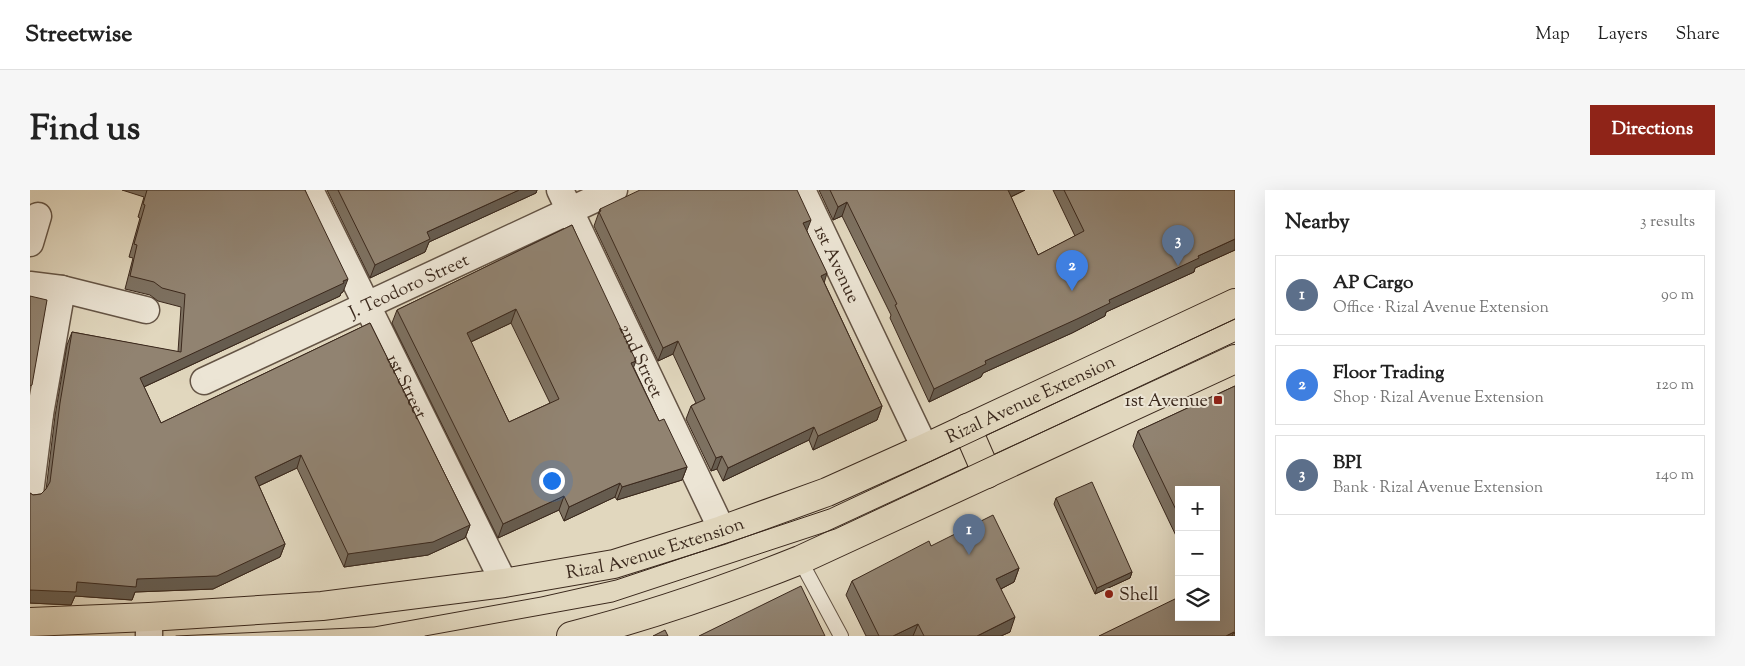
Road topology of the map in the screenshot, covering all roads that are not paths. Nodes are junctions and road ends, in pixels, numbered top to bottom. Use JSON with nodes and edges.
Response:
{"nodes":[{"id":1,"x":310,"y":190,"type":"edge"},
{"id":2,"x":614,"y":190,"type":"edge"},
{"id":3,"x":802,"y":190,"type":"edge"},
{"id":4,"x":565,"y":200,"type":"edge"},
{"id":5,"x":38,"y":216,"type":"dead end"},
{"id":6,"x":30,"y":243,"type":"edge"},
{"id":7,"x":30,"y":284,"type":"edge"},
{"id":8,"x":62,"y":289,"type":"junction"},
{"id":9,"x":1235,"y":303,"type":"edge"},
{"id":10,"x":368,"y":306,"type":"junction"},
{"id":11,"x":146,"y":310,"type":"dead end"},
{"id":12,"x":1235,"y":359,"type":"edge"},
{"id":13,"x":204,"y":381,"type":"dead end"},
{"id":14,"x":35,"y":413,"type":"edge"},
{"id":15,"x":967,"y":428,"type":"junction"},
{"id":16,"x":925,"y":448,"type":"junction"},
{"id":17,"x":987,"y":474,"type":"junction"},
{"id":18,"x":30,"y":493,"type":"edge"},
{"id":19,"x":722,"y":530,"type":"junction"},
{"id":20,"x":800,"y":560,"type":"junction"},
{"id":21,"x":504,"y":583,"type":"junction"},
{"id":22,"x":30,"y":622,"type":"edge"},
{"id":23,"x":149,"y":627,"type":"edge"},
{"id":24,"x":571,"y":636,"type":"edge"},
{"id":25,"x":841,"y":636,"type":"edge"}],
"edges":[{"from":1,"to":10,"type":"street","name":"1st Street"},
{"from":2,"to":4,"type":"street","name":"J. Teodoro Street"},
{"from":3,"to":16,"type":"street","name":"1st Avenue"},
{"from":4,"to":10,"type":"street","name":"J. Teodoro Street"},
{"from":4,"to":19,"type":"street","name":"2nd Street"},
{"from":5,"to":6,"type":"street"},
{"from":7,"to":8,"type":"street"},
{"from":8,"to":11,"type":"street"},
{"from":8,"to":14,"type":"street"},
{"from":9,"to":15,"type":"main road","name":"Rizal Avenue Extension"},
{"from":10,"to":13,"type":"street","name":"J. Teodoro Street"},
{"from":10,"to":21,"type":"street","name":"1st Street"},
{"from":12,"to":17,"type":"main road"},
{"from":14,"to":18,"type":"street"},
{"from":15,"to":16,"type":"main road","name":"Rizal Avenue Extension"},
{"from":15,"to":17,"type":"main road"},
{"from":16,"to":19,"type":"main road","name":"Rizal Avenue Extension"},
{"from":17,"to":20,"type":"main road"},
{"from":19,"to":21,"type":"main road","name":"Rizal Avenue Extension"},
{"from":20,"to":24,"type":"main road"},
{"from":20,"to":25,"type":"lane"},
{"from":21,"to":23,"type":"main road","name":"Rizal Avenue Extension"},
{"from":22,"to":23,"type":"main road","name":"Rizal Avenue Extension"}]}
